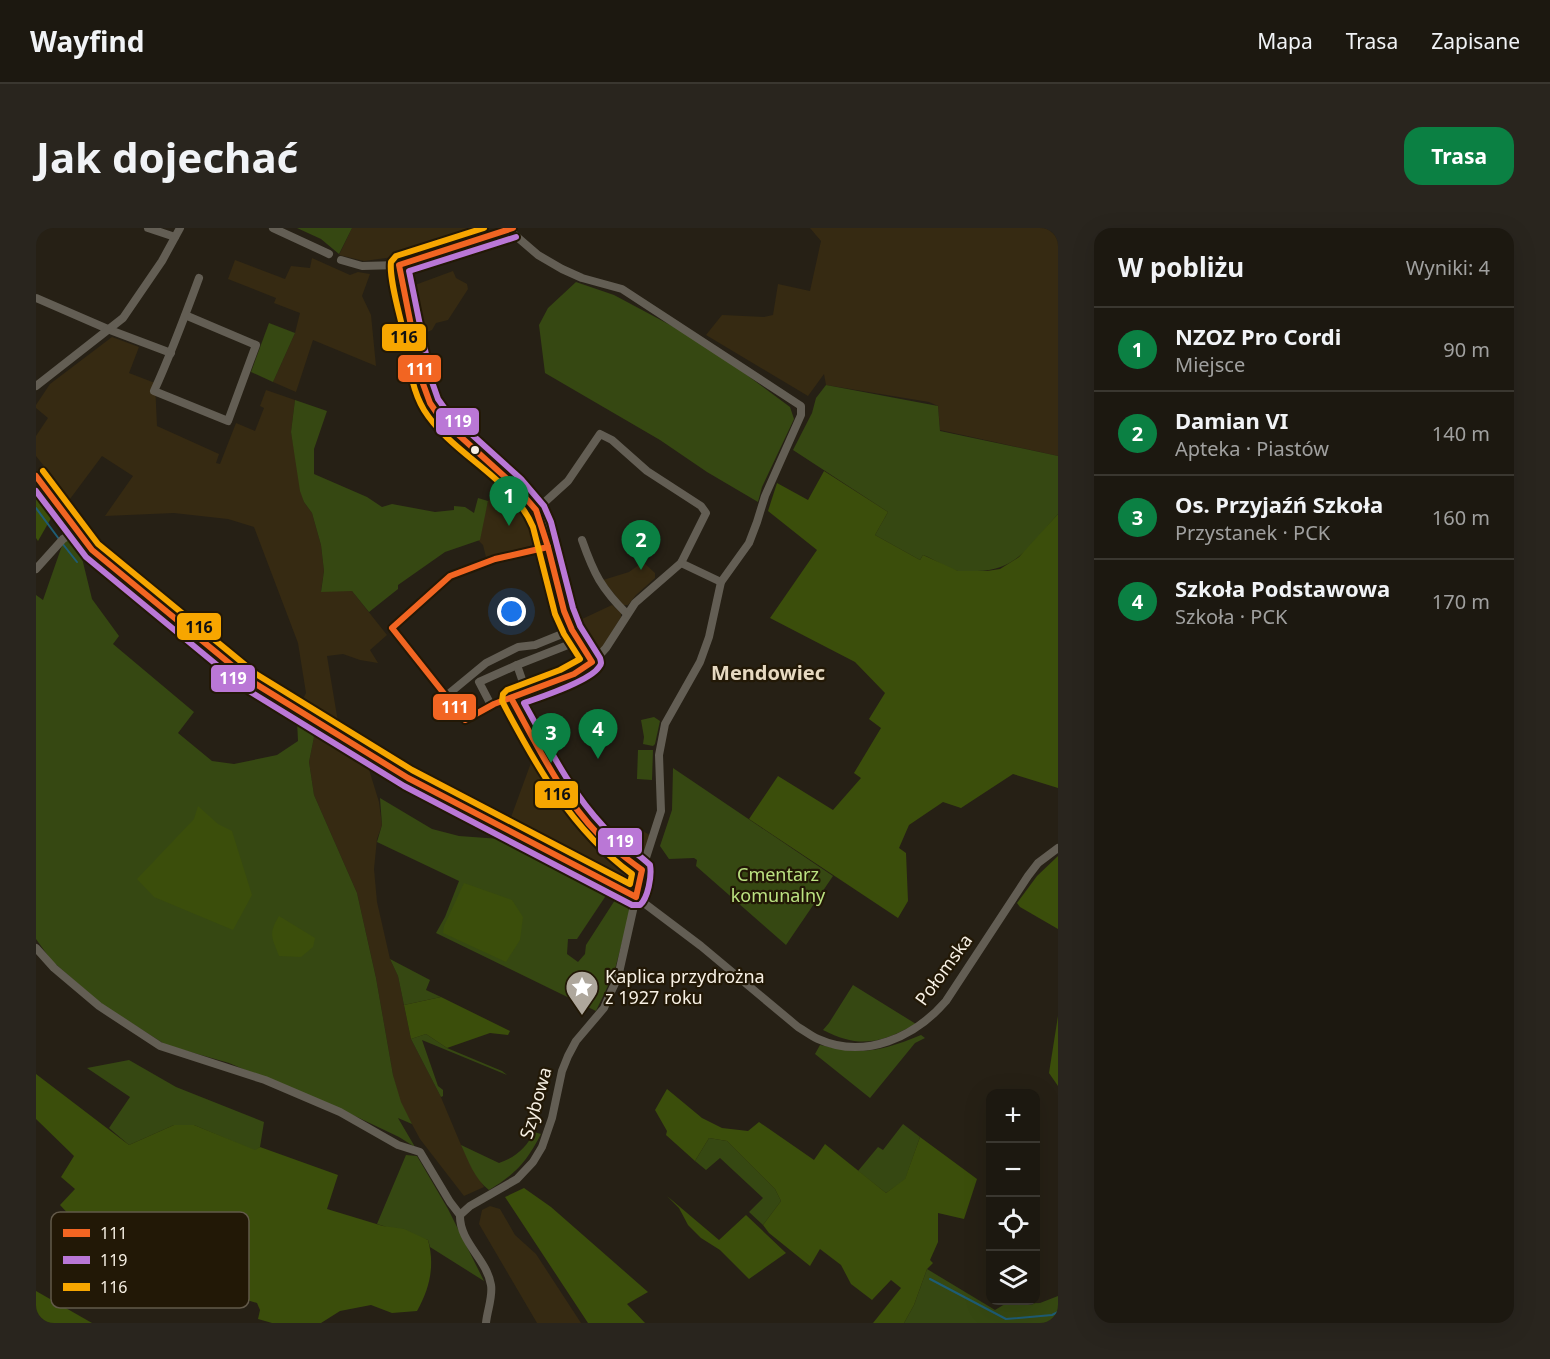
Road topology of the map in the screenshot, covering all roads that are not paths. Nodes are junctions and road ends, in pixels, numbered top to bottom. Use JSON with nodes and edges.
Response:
{"nodes":[{"id":1,"x":148,"y":228,"type":"edge"},
{"id":2,"x":180,"y":228,"type":"edge"},
{"id":3,"x":273,"y":228,"type":"edge"},
{"id":4,"x":511,"y":229,"type":"edge"},
{"id":5,"x":175,"y":237,"type":"junction"},
{"id":6,"x":329,"y":254,"type":"dead end"},
{"id":7,"x":341,"y":260,"type":"dead end"},
{"id":8,"x":399,"y":265,"type":"junction"},
{"id":9,"x":199,"y":278,"type":"dead end"},
{"id":10,"x":36,"y":298,"type":"edge"},
{"id":11,"x":185,"y":315,"type":"junction"},
{"id":12,"x":110,"y":330,"type":"junction"},
{"id":13,"x":171,"y":353,"type":"junction"},
{"id":14,"x":36,"y":386,"type":"edge"},
{"id":15,"x":36,"y":476,"type":"edge"},
{"id":16,"x":536,"y":510,"type":"junction"},
{"id":17,"x":76,"y":531,"type":"junction"},
{"id":18,"x":582,"y":540,"type":"dead end"},
{"id":19,"x":548,"y":547,"type":"junction"},
{"id":20,"x":681,"y":563,"type":"junction"},
{"id":21,"x":36,"y":568,"type":"edge"},
{"id":22,"x":721,"y":582,"type":"junction"},
{"id":23,"x":627,"y":614,"type":"junction"},
{"id":24,"x":572,"y":630,"type":"junction"},
{"id":25,"x":578,"y":641,"type":"junction"},
{"id":26,"x":592,"y":662,"type":"junction"},
{"id":27,"x":516,"y":665,"type":"junction"},
{"id":28,"x":526,"y":691,"type":"junction"},
{"id":29,"x":446,"y":696,"type":"junction"},
{"id":30,"x":511,"y":698,"type":"junction"},
{"id":31,"x":492,"y":705,"type":"junction"},
{"id":32,"x":1058,"y":848,"type":"edge"},
{"id":33,"x":642,"y":870,"type":"junction"},
{"id":34,"x":636,"y":897,"type":"junction"},
{"id":35,"x":36,"y":948,"type":"edge"},
{"id":36,"x":460,"y":1215,"type":"junction"},
{"id":37,"x":486,"y":1323,"type":"edge"}],
"edges":[{"from":1,"to":5,"type":"street"},
{"from":2,"to":5,"type":"street"},
{"from":3,"to":6,"type":"street"},
{"from":4,"to":8,"type":"street"},
{"from":4,"to":22,"type":"street"},
{"from":5,"to":12,"type":"street"},
{"from":7,"to":8,"type":"street"},
{"from":8,"to":16,"type":"street"},
{"from":9,"to":11,"type":"street"},
{"from":10,"to":12,"type":"street"},
{"from":11,"to":13,"type":"street"},
{"from":11,"to":13,"type":"street"},
{"from":12,"to":13,"type":"street"},
{"from":12,"to":14,"type":"street"},
{"from":15,"to":17,"type":"street","name":"Połomska"},
{"from":16,"to":19,"type":"street"},
{"from":16,"to":20,"type":"street"},
{"from":17,"to":21,"type":"street"},
{"from":17,"to":34,"type":"street","name":"Połomska"},
{"from":18,"to":23,"type":"street"},
{"from":19,"to":24,"type":"street"},
{"from":19,"to":29,"type":"street"},
{"from":20,"to":22,"type":"street"},
{"from":20,"to":23,"type":"street"},
{"from":22,"to":33,"type":"street","name":"Szybowa"},
{"from":23,"to":26,"type":"street"},
{"from":24,"to":25,"type":"street"},
{"from":24,"to":29,"type":"street"},
{"from":25,"to":26,"type":"street"},
{"from":25,"to":27,"type":"street"},
{"from":26,"to":28,"type":"street"},
{"from":27,"to":28,"type":"street"},
{"from":27,"to":31,"type":"street"},
{"from":28,"to":30,"type":"street"},
{"from":29,"to":31,"type":"street"},
{"from":30,"to":31,"type":"street"},
{"from":30,"to":33,"type":"street"},
{"from":32,"to":34,"type":"street","name":"Połomska"},
{"from":33,"to":34,"type":"street","name":"Szybowa"},
{"from":34,"to":36,"type":"street","name":"Szybowa"},
{"from":35,"to":36,"type":"street"},
{"from":36,"to":37,"type":"street"}]}
